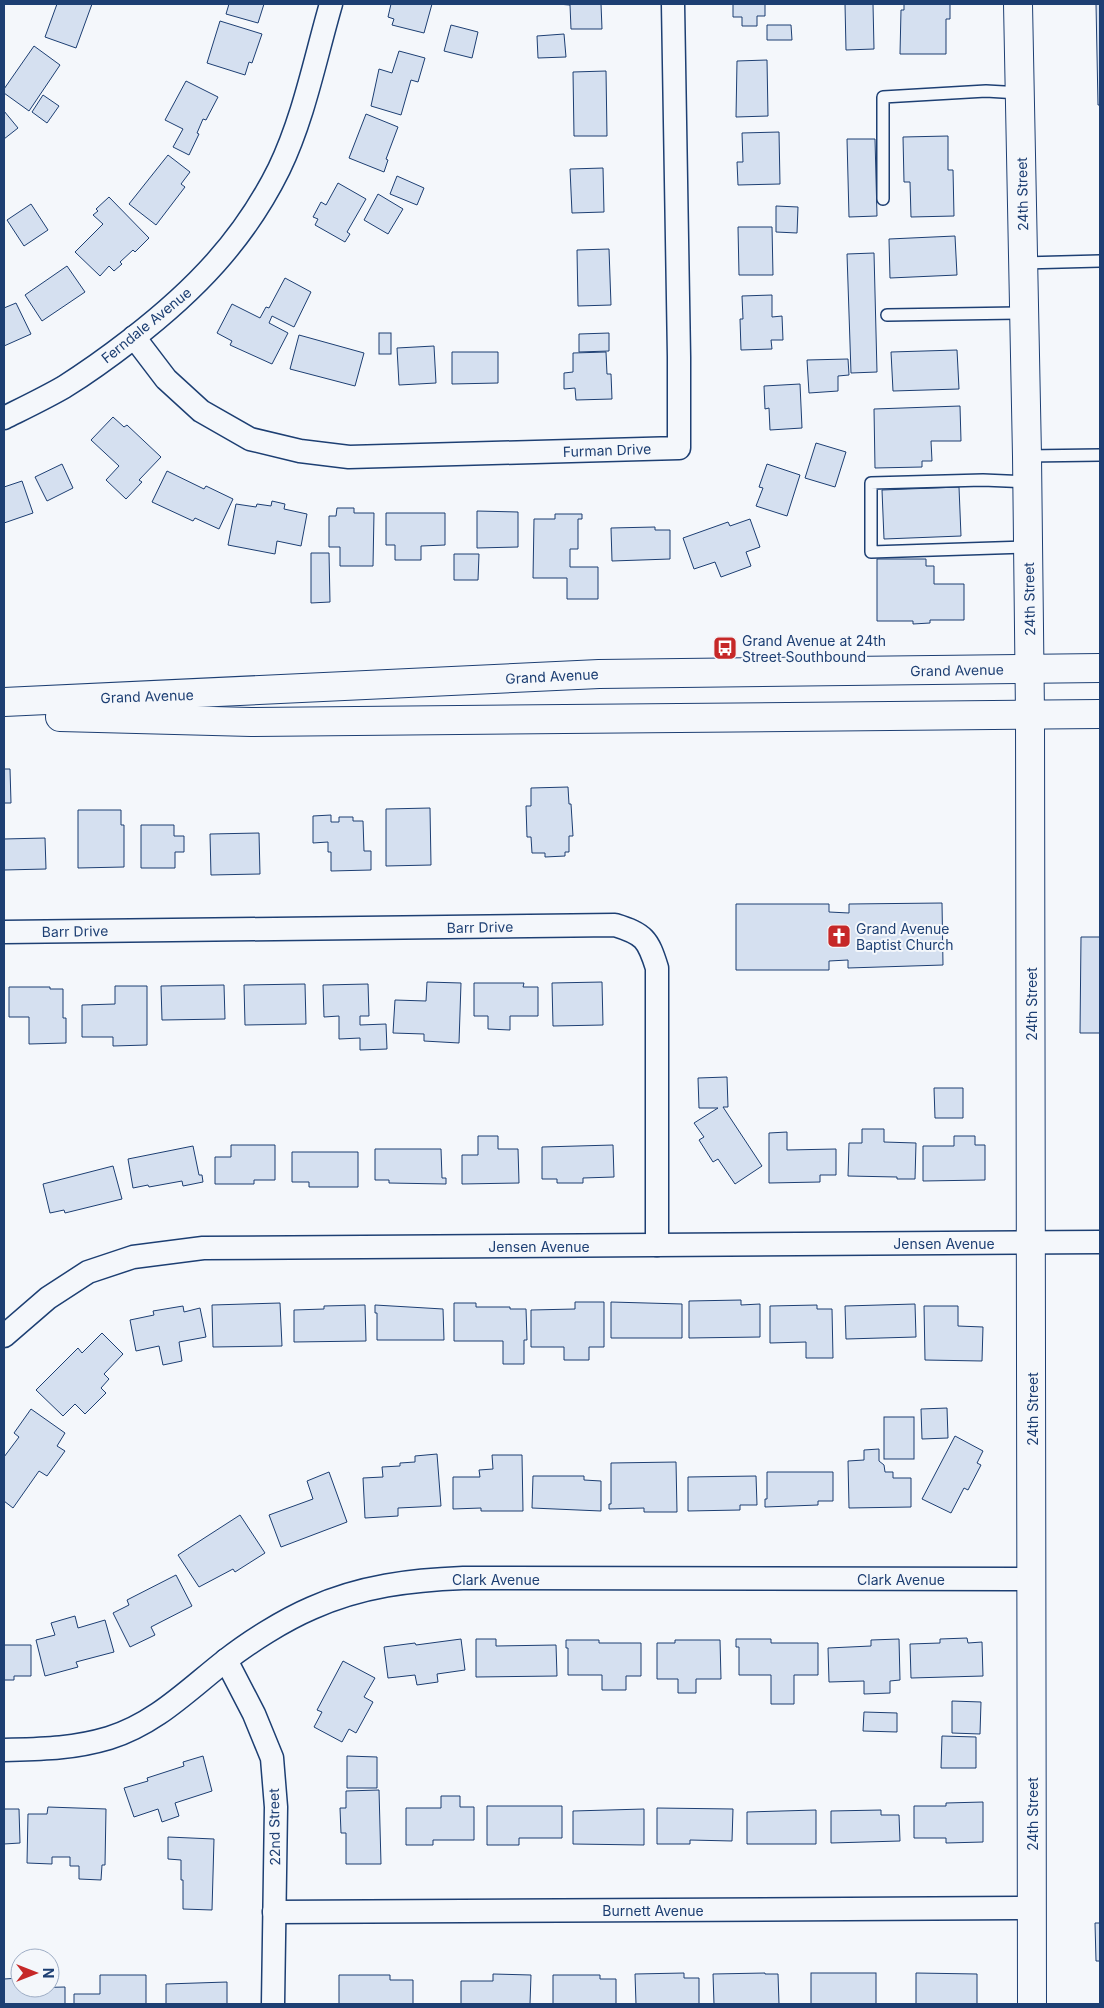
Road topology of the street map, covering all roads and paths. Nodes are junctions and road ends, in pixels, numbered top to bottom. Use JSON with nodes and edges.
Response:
{"nodes":[{"id":1,"x":331,"y":4,"type":"edge"},
{"id":2,"x":673,"y":4,"type":"edge"},
{"id":3,"x":1018,"y":4,"type":"edge"},
{"id":4,"x":1020,"y":93,"type":"junction"},
{"id":5,"x":883,"y":199,"type":"dead end"},
{"id":6,"x":1100,"y":261,"type":"edge"},
{"id":7,"x":1023,"y":263,"type":"junction"},
{"id":8,"x":1024,"y":313,"type":"junction"},
{"id":9,"x":887,"y":315,"type":"dead end"},
{"id":10,"x":134,"y":337,"type":"junction"},
{"id":11,"x":4,"y":418,"type":"edge"},
{"id":12,"x":1100,"y":455,"type":"edge"},
{"id":13,"x":1027,"y":469,"type":"junction"},
{"id":14,"x":1028,"y":547,"type":"junction"},
{"id":15,"x":1100,"y":668,"type":"edge"},
{"id":16,"x":1030,"y":669,"type":"junction"},
{"id":17,"x":4,"y":702,"type":"edge"},
{"id":18,"x":1030,"y":714,"type":"junction"},
{"id":19,"x":1100,"y":714,"type":"edge"},
{"id":20,"x":4,"y":715,"type":"edge"},
{"id":21,"x":4,"y":932,"type":"edge"},
{"id":22,"x":1032,"y":1242,"type":"junction"},
{"id":23,"x":1100,"y":1242,"type":"edge"},
{"id":24,"x":657,"y":1245,"type":"junction"},
{"id":25,"x":4,"y":1336,"type":"edge"},
{"id":26,"x":1032,"y":1579,"type":"junction"},
{"id":27,"x":226,"y":1660,"type":"junction"},
{"id":28,"x":4,"y":1750,"type":"edge"},
{"id":29,"x":1032,"y":1908,"type":"junction"},
{"id":30,"x":274,"y":1912,"type":"junction"},
{"id":31,"x":273,"y":2004,"type":"edge"},
{"id":32,"x":1032,"y":2004,"type":"edge"}],
"edges":[{"from":1,"to":10,"type":"street","name":"Ferndale Avenue"},
{"from":2,"to":10,"type":"street","name":"Furman Drive"},
{"from":3,"to":4,"type":"main road","name":"24th Street"},
{"from":4,"to":5,"type":"lane"},
{"from":4,"to":7,"type":"main road","name":"24th Street"},
{"from":6,"to":7,"type":"lane"},
{"from":7,"to":8,"type":"main road","name":"24th Street"},
{"from":8,"to":9,"type":"lane"},
{"from":8,"to":13,"type":"main road","name":"24th Street"},
{"from":10,"to":11,"type":"street","name":"Ferndale Avenue"},
{"from":12,"to":13,"type":"lane"},
{"from":13,"to":14,"type":"main road","name":"24th Street"},
{"from":13,"to":14,"type":"lane"},
{"from":14,"to":16,"type":"main road","name":"24th Street"},
{"from":15,"to":16,"type":"main road","name":"Grand Avenue"},
{"from":16,"to":17,"type":"main road","name":"Grand Avenue"},
{"from":16,"to":18,"type":"main road","name":"24th Street"},
{"from":18,"to":19,"type":"main road","name":"Grand Avenue"},
{"from":18,"to":20,"type":"main road","name":"Grand Avenue"},
{"from":18,"to":22,"type":"main road","name":"24th Street"},
{"from":21,"to":24,"type":"street","name":"Barr Drive"},
{"from":22,"to":23,"type":"street","name":"Jensen Avenue"},
{"from":22,"to":24,"type":"street","name":"Jensen Avenue"},
{"from":22,"to":26,"type":"main road","name":"24th Street"},
{"from":24,"to":25,"type":"street","name":"Jensen Avenue"},
{"from":26,"to":27,"type":"street","name":"Clark Avenue"},
{"from":26,"to":29,"type":"main road","name":"24th Street"},
{"from":27,"to":28,"type":"street","name":"Clark Avenue"},
{"from":27,"to":30,"type":"street","name":"22nd Street"},
{"from":29,"to":30,"type":"street","name":"Burnett Avenue"},
{"from":29,"to":32,"type":"main road","name":"24th Street"},
{"from":30,"to":31,"type":"street","name":"22nd Street"}]}
